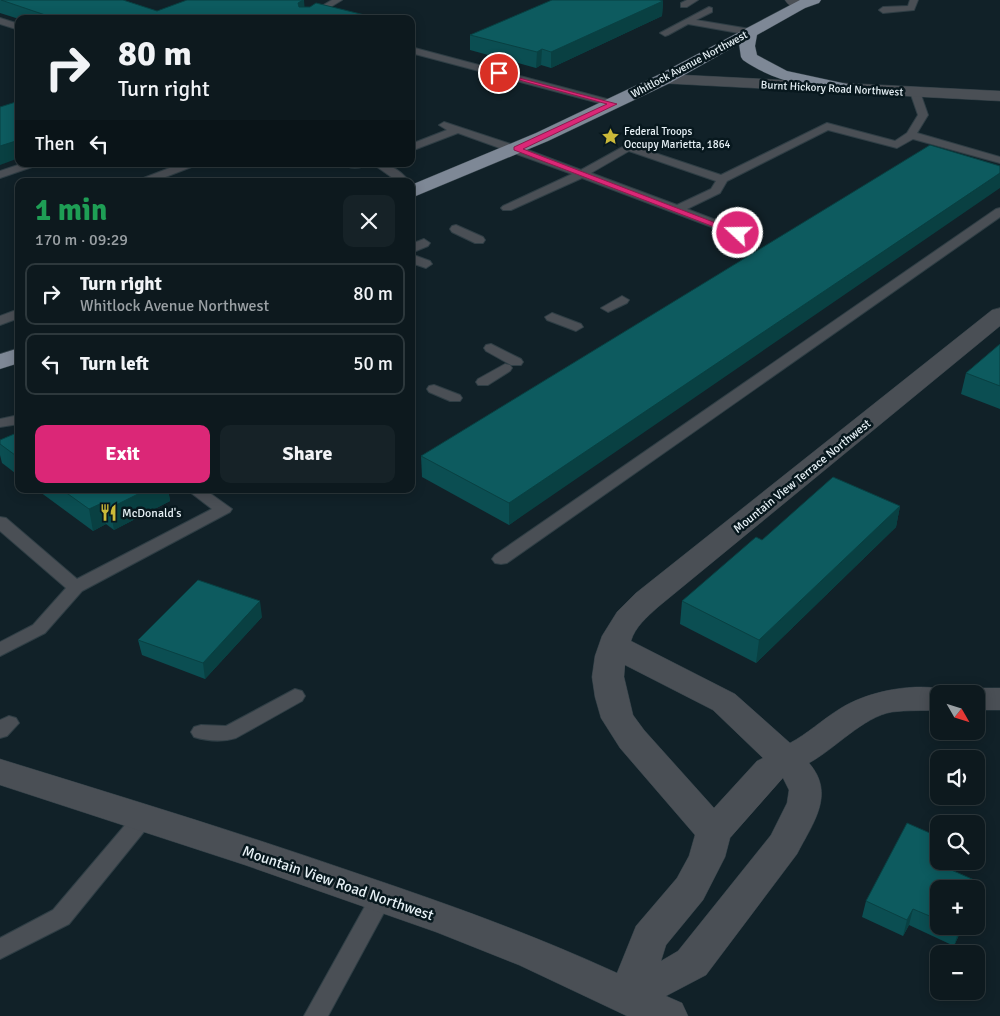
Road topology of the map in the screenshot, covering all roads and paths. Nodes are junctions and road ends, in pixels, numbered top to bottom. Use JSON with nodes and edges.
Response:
{"nodes":[{"id":1,"x":338,"y":0,"type":"edge"},
{"id":2,"x":914,"y":0,"type":"edge"},
{"id":3,"x":802,"y":1,"type":"edge"},
{"id":4,"x":694,"y":4,"type":"edge"},
{"id":5,"x":684,"y":5,"type":"dead end"},
{"id":6,"x":883,"y":10,"type":"dead end"},
{"id":7,"x":311,"y":15,"type":"edge"},
{"id":8,"x":0,"y":21,"type":"edge"},
{"id":9,"x":688,"y":22,"type":"junction"},
{"id":10,"x":15,"y":27,"type":"edge"},
{"id":11,"x":750,"y":32,"type":"junction"},
{"id":12,"x":665,"y":33,"type":"dead end"},
{"id":13,"x":415,"y":51,"type":"edge"},
{"id":14,"x":664,"y":80,"type":"junction"},
{"id":15,"x":841,"y":88,"type":"junction"},
{"id":16,"x":915,"y":92,"type":"junction"},
{"id":17,"x":1000,"y":96,"type":"edge"},
{"id":18,"x":614,"y":104,"type":"junction"},
{"id":19,"x":444,"y":125,"type":"dead end"},
{"id":20,"x":456,"y":130,"type":"junction"},
{"id":21,"x":911,"y":135,"type":"junction"},
{"id":22,"x":415,"y":146,"type":"edge"},
{"id":23,"x":516,"y":149,"type":"junction"},
{"id":24,"x":1000,"y":160,"type":"edge"},
{"id":25,"x":23,"y":167,"type":"edge"},
{"id":26,"x":182,"y":167,"type":"edge"},
{"id":27,"x":386,"y":167,"type":"edge"},
{"id":28,"x":582,"y":174,"type":"junction"},
{"id":29,"x":0,"y":175,"type":"edge"},
{"id":30,"x":153,"y":178,"type":"edge"},
{"id":31,"x":400,"y":178,"type":"edge"},
{"id":32,"x":722,"y":178,"type":"junction"},
{"id":33,"x":415,"y":187,"type":"edge"},
{"id":34,"x":508,"y":208,"type":"dead end"},
{"id":35,"x":677,"y":209,"type":"junction"},
{"id":36,"x":1000,"y":212,"type":"edge"},
{"id":37,"x":456,"y":229,"type":"dead end"},
{"id":38,"x":738,"y":233,"type":"dead end"},
{"id":39,"x":479,"y":240,"type":"dead end"},
{"id":40,"x":424,"y":243,"type":"dead end"},
{"id":41,"x":415,"y":247,"type":"edge"},
{"id":42,"x":415,"y":260,"type":"edge"},
{"id":43,"x":426,"y":264,"type":"dead end"},
{"id":44,"x":622,"y":300,"type":"dead end"},
{"id":45,"x":608,"y":308,"type":"dead end"},
{"id":46,"x":15,"y":315,"type":"edge"},
{"id":47,"x":1000,"y":315,"type":"edge"},
{"id":48,"x":552,"y":317,"type":"dead end"},
{"id":49,"x":0,"y":321,"type":"edge"},
{"id":50,"x":576,"y":327,"type":"dead end"},
{"id":51,"x":491,"y":348,"type":"dead end"},
{"id":52,"x":15,"y":356,"type":"edge"},
{"id":53,"x":0,"y":362,"type":"edge"},
{"id":54,"x":483,"y":382,"type":"dead end"},
{"id":55,"x":434,"y":389,"type":"dead end"},
{"id":56,"x":455,"y":398,"type":"dead end"},
{"id":57,"x":0,"y":411,"type":"edge"},
{"id":58,"x":11,"y":421,"type":"edge"},
{"id":59,"x":200,"y":493,"type":"edge"},
{"id":60,"x":0,"y":522,"type":"edge"},
{"id":61,"x":501,"y":559,"type":"dead end"},
{"id":62,"x":76,"y":587,"type":"junction"},
{"id":63,"x":614,"y":646,"type":"junction"},
{"id":64,"x":0,"y":650,"type":"edge"},
{"id":65,"x":295,"y":696,"type":"dead end"},
{"id":66,"x":930,"y":699,"type":"edge"},
{"id":67,"x":985,"y":699,"type":"edge"},
{"id":68,"x":1000,"y":699,"type":"edge"},
{"id":69,"x":201,"y":732,"type":"dead end"},
{"id":70,"x":787,"y":760,"type":"junction"},
{"id":71,"x":0,"y":772,"type":"edge"},
{"id":72,"x":144,"y":817,"type":"junction"},
{"id":73,"x":714,"y":832,"type":"junction"},
{"id":74,"x":382,"y":896,"type":"junction"},
{"id":75,"x":0,"y":949,"type":"edge"},
{"id":76,"x":627,"y":998,"type":"junction"},
{"id":77,"x":316,"y":1016,"type":"edge"},
{"id":78,"x":668,"y":1016,"type":"edge"}],
"edges":[{"from":1,"to":7,"type":"lane"},
{"from":2,"to":6,"type":"lane"},
{"from":3,"to":11,"type":"highway","name":"Whitlock Avenue Northwest"},
{"from":4,"to":5,"type":"lane"},
{"from":4,"to":9,"type":"lane"},
{"from":8,"to":10,"type":"lane"},
{"from":9,"to":11,"type":"lane"},
{"from":9,"to":12,"type":"lane"},
{"from":11,"to":14,"type":"highway","name":"Whitlock Avenue Northwest"},
{"from":11,"to":15,"type":"highway"},
{"from":13,"to":18,"type":"lane"},
{"from":14,"to":15,"type":"street","name":"Burnt Hickory Road Northwest"},
{"from":14,"to":18,"type":"highway","name":"Whitlock Avenue Northwest"},
{"from":15,"to":16,"type":"street","name":"Burnt Hickory Road Northwest"},
{"from":16,"to":17,"type":"street","name":"Burnt Hickory Road Northwest"},
{"from":16,"to":21,"type":"lane"},
{"from":18,"to":23,"type":"highway","name":"Whitlock Avenue Northwest"},
{"from":19,"to":20,"type":"lane"},
{"from":20,"to":22,"type":"lane"},
{"from":20,"to":23,"type":"lane"},
{"from":21,"to":24,"type":"lane"},
{"from":21,"to":32,"type":"lane"},
{"from":23,"to":28,"type":"lane"},
{"from":23,"to":33,"type":"highway","name":"Whitlock Avenue Northwest"},
{"from":25,"to":29,"type":"lane"},
{"from":26,"to":30,"type":"lane"},
{"from":27,"to":31,"type":"lane"},
{"from":28,"to":32,"type":"lane"},
{"from":28,"to":34,"type":"lane"},
{"from":28,"to":35,"type":"lane"},
{"from":32,"to":35,"type":"lane"},
{"from":35,"to":38,"type":"lane"},
{"from":36,"to":61,"type":"lane"},
{"from":37,"to":39,"type":"lane"},
{"from":40,"to":41,"type":"lane"},
{"from":42,"to":43,"type":"lane"},
{"from":44,"to":45,"type":"lane"},
{"from":46,"to":49,"type":"lane"},
{"from":47,"to":63,"type":"street","name":"Mountain View Terrace Northwest"},
{"from":48,"to":50,"type":"lane"},
{"from":51,"to":54,"type":"lane"},
{"from":52,"to":53,"type":"highway"},
{"from":55,"to":56,"type":"lane"},
{"from":57,"to":58,"type":"lane"},
{"from":59,"to":62,"type":"lane"},
{"from":60,"to":62,"type":"lane"},
{"from":62,"to":64,"type":"lane"},
{"from":63,"to":70,"type":"street"},
{"from":63,"to":73,"type":"street","name":"Mountain View Terrace Northwest"},
{"from":65,"to":69,"type":"lane"},
{"from":66,"to":70,"type":"street"},
{"from":67,"to":68,"type":"street"},
{"from":70,"to":73,"type":"street"},
{"from":70,"to":76,"type":"street"},
{"from":71,"to":72,"type":"street","name":"Mountain View Road Northwest"},
{"from":72,"to":74,"type":"street","name":"Mountain View Road Northwest"},
{"from":72,"to":75,"type":"lane"},
{"from":73,"to":76,"type":"street"},
{"from":74,"to":76,"type":"street","name":"Mountain View Road Northwest"},
{"from":74,"to":77,"type":"lane"},
{"from":76,"to":78,"type":"street","name":"Mountain View Road Northwest"}]}
